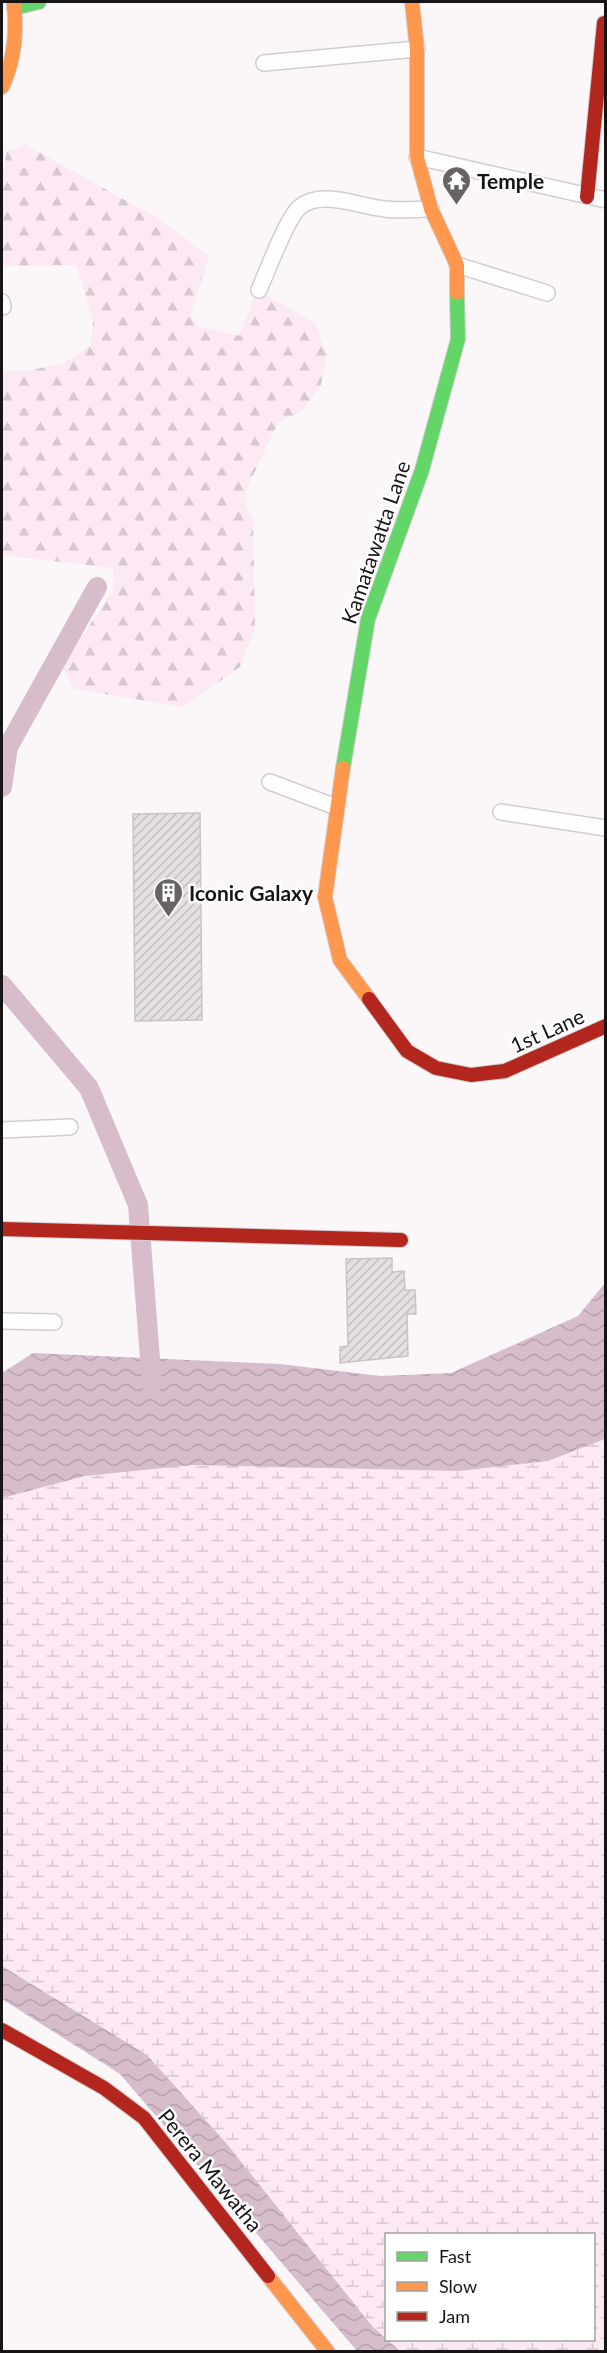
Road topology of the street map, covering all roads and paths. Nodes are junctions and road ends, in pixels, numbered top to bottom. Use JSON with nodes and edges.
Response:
{"nodes":[{"id":1,"x":39,"y":2,"type":"edge"},
{"id":2,"x":412,"y":2,"type":"edge"},
{"id":3,"x":14,"y":4,"type":"edge"},
{"id":4,"x":604,"y":24,"type":"edge"},
{"id":5,"x":417,"y":49,"type":"junction"},
{"id":6,"x":264,"y":63,"type":"dead end"},
{"id":7,"x":2,"y":87,"type":"edge"},
{"id":8,"x":417,"y":157,"type":"junction"},
{"id":9,"x":587,"y":196,"type":"junction"},
{"id":10,"x":606,"y":200,"type":"edge"},
{"id":11,"x":431,"y":210,"type":"junction"},
{"id":12,"x":457,"y":265,"type":"junction"},
{"id":13,"x":259,"y":290,"type":"dead end"},
{"id":14,"x":547,"y":293,"type":"dead end"},
{"id":15,"x":270,"y":782,"type":"dead end"},
{"id":16,"x":336,"y":807,"type":"junction"},
{"id":17,"x":501,"y":812,"type":"dead end"},
{"id":18,"x":606,"y":828,"type":"edge"},
{"id":19,"x":606,"y":1026,"type":"edge"},
{"id":20,"x":505,"y":1071,"type":"joint"},
{"id":21,"x":70,"y":1127,"type":"dead end"},
{"id":22,"x":2,"y":1130,"type":"edge"},
{"id":23,"x":2,"y":1229,"type":"edge"},
{"id":24,"x":401,"y":1240,"type":"dead end"},
{"id":25,"x":2,"y":1321,"type":"edge"},
{"id":26,"x":54,"y":1322,"type":"dead end"},
{"id":27,"x":2,"y":2030,"type":"edge"},
{"id":28,"x":328,"y":2352,"type":"edge"}],
"edges":[{"from":1,"to":3,"type":"street"},
{"from":2,"to":5,"type":"street","name":"Kamatawatta Lane"},
{"from":3,"to":7,"type":"street"},
{"from":4,"to":9,"type":"street"},
{"from":5,"to":6,"type":"street"},
{"from":5,"to":8,"type":"street","name":"Kamatawatta Lane"},
{"from":8,"to":9,"type":"street"},
{"from":8,"to":11,"type":"street","name":"Kamatawatta Lane"},
{"from":9,"to":10,"type":"street"},
{"from":11,"to":12,"type":"street","name":"Kamatawatta Lane"},
{"from":11,"to":13,"type":"street"},
{"from":12,"to":14,"type":"street"},
{"from":12,"to":16,"type":"street","name":"Kamatawatta Lane"},
{"from":15,"to":16,"type":"street"},
{"from":16,"to":20,"type":"street","name":"Kamatawatta Lane"},
{"from":17,"to":18,"type":"street"},
{"from":19,"to":20,"type":"street","name":"1st Lane"},
{"from":21,"to":22,"type":"street"},
{"from":23,"to":24,"type":"street"},
{"from":25,"to":26,"type":"street"},
{"from":27,"to":28,"type":"street","name":"Perera Mawatha"}]}
